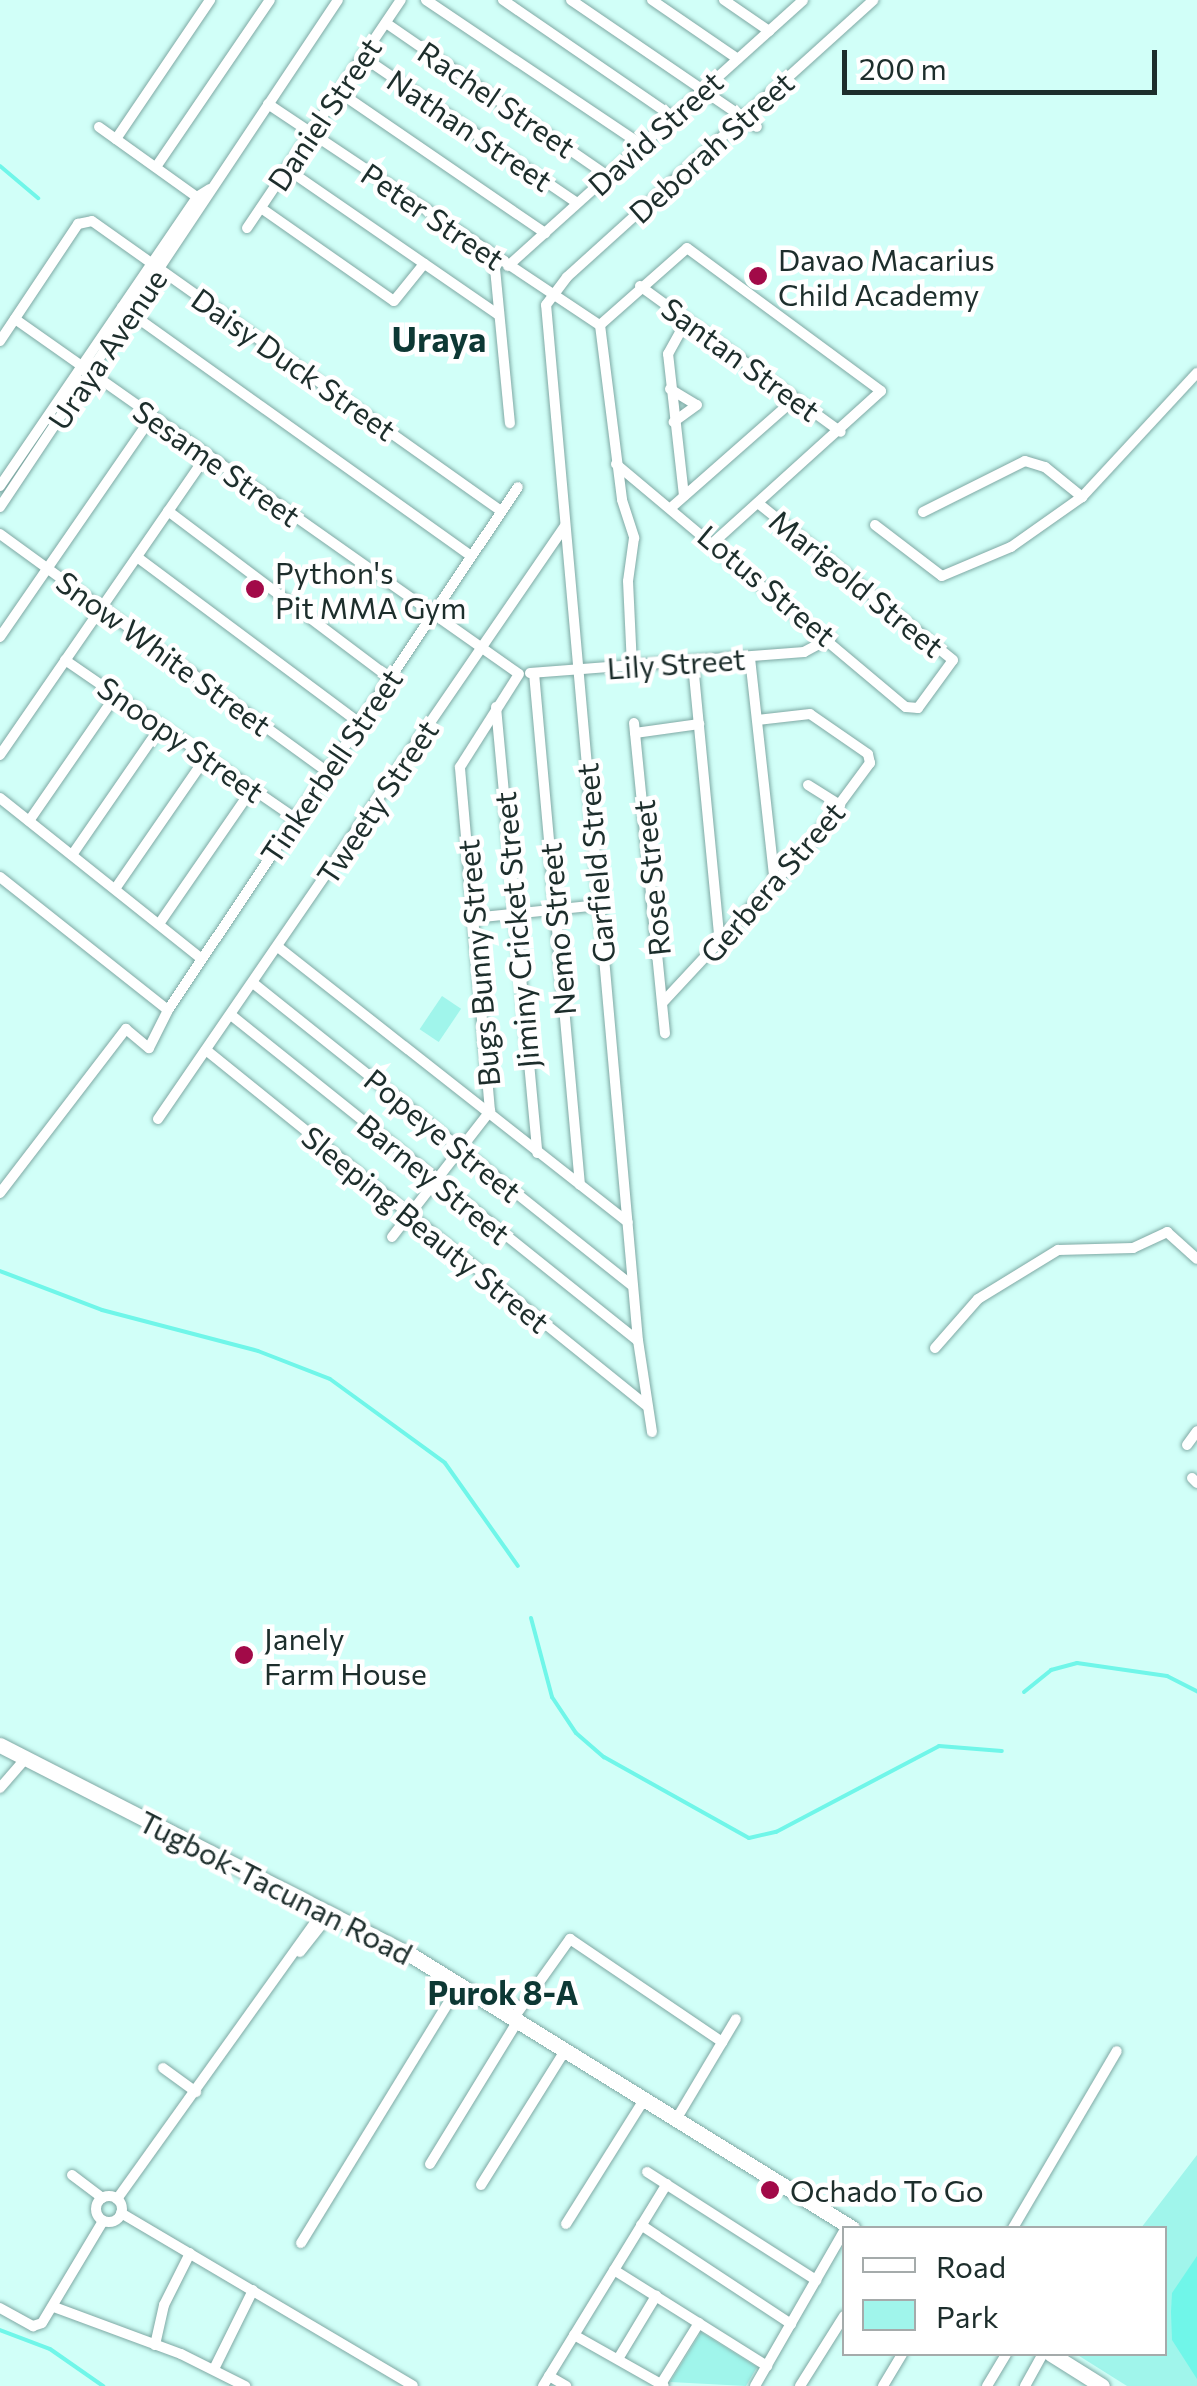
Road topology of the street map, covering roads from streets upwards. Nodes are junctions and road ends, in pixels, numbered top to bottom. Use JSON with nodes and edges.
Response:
{"nodes":[{"id":1,"x":210,"y":0,"type":"edge"},
{"id":2,"x":270,"y":0,"type":"edge"},
{"id":3,"x":338,"y":0,"type":"edge"},
{"id":4,"x":401,"y":0,"type":"edge"},
{"id":5,"x":426,"y":0,"type":"edge"},
{"id":6,"x":503,"y":0,"type":"edge"},
{"id":7,"x":571,"y":0,"type":"edge"},
{"id":8,"x":652,"y":0,"type":"edge"},
{"id":9,"x":724,"y":0,"type":"edge"},
{"id":10,"x":874,"y":0,"type":"edge"},
{"id":11,"x":800,"y":1,"type":"edge"},
{"id":12,"x":386,"y":23,"type":"junction"},
{"id":13,"x":769,"y":30,"type":"junction"},
{"id":14,"x":362,"y":57,"type":"junction"},
{"id":15,"x":738,"y":59,"type":"junction"},
{"id":16,"x":703,"y":90,"type":"junction"},
{"id":17,"x":339,"y":92,"type":"junction"},
{"id":18,"x":268,"y":104,"type":"junction"},
{"id":19,"x":673,"y":118,"type":"junction"},
{"id":20,"x":743,"y":118,"type":"junction"},
{"id":21,"x":100,"y":127,"type":"dead end"},
{"id":22,"x":757,"y":127,"type":"dead end"},
{"id":23,"x":311,"y":133,"type":"junction"},
{"id":24,"x":116,"y":139,"type":"junction"},
{"id":25,"x":642,"y":145,"type":"junction"},
{"id":26,"x":156,"y":167,"type":"junction"},
{"id":27,"x":287,"y":169,"type":"junction"},
{"id":28,"x":608,"y":176,"type":"junction"},
{"id":29,"x":202,"y":200,"type":"junction"},
{"id":30,"x":577,"y":204,"type":"junction"},
{"id":31,"x":260,"y":208,"type":"junction"},
{"id":32,"x":247,"y":228,"type":"dead end"},
{"id":33,"x":545,"y":233,"type":"junction"},
{"id":34,"x":494,"y":258,"type":"junction"},
{"id":35,"x":424,"y":264,"type":"junction"},
{"id":36,"x":156,"y":266,"type":"junction"},
{"id":37,"x":508,"y":266,"type":"junction"},
{"id":38,"x":640,"y":286,"type":"junction"},
{"id":39,"x":550,"y":295,"type":"junction"},
{"id":40,"x":126,"y":310,"type":"junction"},
{"id":41,"x":499,"y":314,"type":"junction"},
{"id":42,"x":15,"y":320,"type":"junction"},
{"id":43,"x":687,"y":320,"type":"junction"},
{"id":44,"x":600,"y":326,"type":"junction"},
{"id":45,"x":0,"y":341,"type":"edge"},
{"id":46,"x":86,"y":370,"type":"junction"},
{"id":47,"x":1197,"y":373,"type":"edge"},
{"id":48,"x":670,"y":389,"type":"junction"},
{"id":49,"x":795,"y":399,"type":"junction"},
{"id":50,"x":710,"y":404,"type":"dead end"},
{"id":51,"x":697,"y":405,"type":"junction"},
{"id":52,"x":152,"y":418,"type":"junction"},
{"id":53,"x":674,"y":422,"type":"junction"},
{"id":54,"x":510,"y":423,"type":"dead end"},
{"id":55,"x":841,"y":432,"type":"junction"},
{"id":56,"x":34,"y":446,"type":"junction"},
{"id":57,"x":206,"y":456,"type":"junction"},
{"id":58,"x":616,"y":464,"type":"junction"},
{"id":59,"x":0,"y":486,"type":"edge"},
{"id":60,"x":518,"y":487,"type":"dead end"},
{"id":61,"x":684,"y":496,"type":"junction"},
{"id":62,"x":1082,"y":497,"type":"junction"},
{"id":63,"x":759,"y":504,"type":"junction"},
{"id":64,"x":674,"y":506,"type":"junction"},
{"id":65,"x":0,"y":507,"type":"edge"},
{"id":66,"x":168,"y":511,"type":"junction"},
{"id":67,"x":501,"y":512,"type":"junction"},
{"id":68,"x":923,"y":512,"type":"dead end"},
{"id":69,"x":875,"y":525,"type":"dead end"},
{"id":70,"x":565,"y":526,"type":"junction"},
{"id":71,"x":0,"y":534,"type":"edge"},
{"id":72,"x":714,"y":541,"type":"junction"},
{"id":73,"x":471,"y":556,"type":"junction"},
{"id":74,"x":137,"y":557,"type":"junction"},
{"id":75,"x":47,"y":568,"type":"junction"},
{"id":76,"x":102,"y":608,"type":"junction"},
{"id":77,"x":431,"y":616,"type":"junction"},
{"id":78,"x":0,"y":637,"type":"edge"},
{"id":79,"x":830,"y":638,"type":"junction"},
{"id":80,"x":482,"y":649,"type":"junction"},
{"id":81,"x":750,"y":658,"type":"junction"},
{"id":82,"x":65,"y":660,"type":"junction"},
{"id":83,"x":693,"y":664,"type":"junction"},
{"id":84,"x":632,"y":667,"type":"junction"},
{"id":85,"x":577,"y":670,"type":"junction"},
{"id":86,"x":534,"y":673,"type":"junction"},
{"id":87,"x":519,"y":674,"type":"junction"},
{"id":88,"x":390,"y":678,"type":"junction"},
{"id":89,"x":116,"y":695,"type":"junction"},
{"id":90,"x":496,"y":706,"type":"junction"},
{"id":91,"x":914,"y":710,"type":"joint"},
{"id":92,"x":756,"y":720,"type":"junction"},
{"id":93,"x":360,"y":723,"type":"junction"},
{"id":94,"x":699,"y":724,"type":"junction"},
{"id":95,"x":161,"y":726,"type":"junction"},
{"id":96,"x":0,"y":756,"type":"edge"},
{"id":97,"x":206,"y":757,"type":"junction"},
{"id":98,"x":327,"y":772,"type":"junction"},
{"id":99,"x":808,"y":785,"type":"dead end"},
{"id":100,"x":252,"y":789,"type":"junction"},
{"id":101,"x":0,"y":798,"type":"edge"},
{"id":102,"x":840,"y":805,"type":"junction"},
{"id":103,"x":296,"y":819,"type":"junction"},
{"id":104,"x":29,"y":821,"type":"junction"},
{"id":105,"x":72,"y":855,"type":"junction"},
{"id":106,"x":0,"y":877,"type":"edge"},
{"id":107,"x":775,"y":883,"type":"junction"},
{"id":108,"x":114,"y":889,"type":"junction"},
{"id":109,"x":599,"y":905,"type":"junction"},
{"id":110,"x":555,"y":910,"type":"junction"},
{"id":111,"x":515,"y":913,"type":"junction"},
{"id":112,"x":473,"y":918,"type":"junction"},
{"id":113,"x":159,"y":924,"type":"junction"},
{"id":114,"x":720,"y":944,"type":"junction"},
{"id":115,"x":278,"y":948,"type":"junction"},
{"id":116,"x":202,"y":959,"type":"junction"},
{"id":117,"x":254,"y":984,"type":"junction"},
{"id":118,"x":664,"y":1002,"type":"junction"},
{"id":119,"x":168,"y":1010,"type":"junction"},
{"id":120,"x":231,"y":1015,"type":"junction"},
{"id":121,"x":665,"y":1034,"type":"dead end"},
{"id":122,"x":206,"y":1050,"type":"junction"},
{"id":123,"x":488,"y":1116,"type":"junction"},
{"id":124,"x":158,"y":1119,"type":"dead end"},
{"id":125,"x":461,"y":1150,"type":"junction"},
{"id":126,"x":537,"y":1153,"type":"junction"},
{"id":127,"x":436,"y":1181,"type":"junction"},
{"id":128,"x":580,"y":1185,"type":"junction"},
{"id":129,"x":0,"y":1193,"type":"edge"},
{"id":130,"x":409,"y":1216,"type":"junction"},
{"id":131,"x":628,"y":1222,"type":"junction"},
{"id":132,"x":392,"y":1236,"type":"dead end"},
{"id":133,"x":1197,"y":1259,"type":"edge"},
{"id":134,"x":634,"y":1286,"type":"junction"},
{"id":135,"x":638,"y":1341,"type":"junction"},
{"id":136,"x":935,"y":1348,"type":"dead end"},
{"id":137,"x":647,"y":1406,"type":"junction"},
{"id":138,"x":1197,"y":1430,"type":"edge"},
{"id":139,"x":652,"y":1432,"type":"dead end"},
{"id":140,"x":1187,"y":1445,"type":"dead end"},
{"id":141,"x":0,"y":1745,"type":"edge"},
{"id":142,"x":25,"y":1760,"type":"junction"},
{"id":143,"x":0,"y":1788,"type":"edge"},
{"id":144,"x":326,"y":1912,"type":"junction"},
{"id":145,"x":460,"y":1984,"type":"junction"},
{"id":146,"x":517,"y":2018,"type":"junction"},
{"id":147,"x":736,"y":2019,"type":"dead end"},
{"id":148,"x":722,"y":2042,"type":"junction"},
{"id":149,"x":566,"y":2049,"type":"junction"},
{"id":150,"x":1117,"y":2051,"type":"dead end"},
{"id":151,"x":162,"y":2068,"type":"dead end"},
{"id":152,"x":196,"y":2092,"type":"junction"},
{"id":153,"x":644,"y":2098,"type":"junction"},
{"id":154,"x":676,"y":2118,"type":"junction"},
{"id":155,"x":430,"y":2164,"type":"dead end"},
{"id":156,"x":647,"y":2172,"type":"dead end"},
{"id":157,"x":72,"y":2175,"type":"dead end"},
{"id":158,"x":666,"y":2184,"type":"junction"},
{"id":159,"x":481,"y":2185,"type":"dead end"},
{"id":160,"x":102,"y":2198,"type":"junction"},
{"id":161,"x":117,"y":2199,"type":"junction"},
{"id":162,"x":122,"y":2212,"type":"junction"},
{"id":163,"x":103,"y":2221,"type":"junction"},
{"id":164,"x":566,"y":2224,"type":"dead end"},
{"id":165,"x":642,"y":2225,"type":"junction"},
{"id":166,"x":843,"y":2226,"type":"edge"},
{"id":167,"x":1014,"y":2226,"type":"edge"},
{"id":168,"x":842,"y":2239,"type":"edge"},
{"id":169,"x":301,"y":2243,"type":"dead end"},
{"id":170,"x":190,"y":2253,"type":"junction"},
{"id":171,"x":614,"y":2270,"type":"junction"},
{"id":172,"x":816,"y":2280,"type":"junction"},
{"id":173,"x":254,"y":2290,"type":"junction"},
{"id":174,"x":656,"y":2296,"type":"junction"},
{"id":175,"x":0,"y":2308,"type":"edge"},
{"id":176,"x":54,"y":2308,"type":"junction"},
{"id":177,"x":842,"y":2319,"type":"edge"},
{"id":178,"x":699,"y":2324,"type":"junction"},
{"id":179,"x":791,"y":2324,"type":"junction"},
{"id":180,"x":574,"y":2335,"type":"junction"},
{"id":181,"x":155,"y":2344,"type":"junction"},
{"id":182,"x":901,"y":2356,"type":"edge"},
{"id":183,"x":1005,"y":2356,"type":"edge"},
{"id":184,"x":1046,"y":2356,"type":"edge"},
{"id":185,"x":1050,"y":2356,"type":"edge"},
{"id":186,"x":618,"y":2360,"type":"junction"},
{"id":187,"x":766,"y":2366,"type":"junction"},
{"id":188,"x":214,"y":2368,"type":"junction"},
{"id":189,"x":546,"y":2381,"type":"edge"},
{"id":190,"x":663,"y":2385,"type":"edge"},
{"id":191,"x":244,"y":2386,"type":"edge"},
{"id":192,"x":413,"y":2386,"type":"edge"},
{"id":193,"x":566,"y":2386,"type":"edge"},
{"id":194,"x":755,"y":2386,"type":"edge"},
{"id":195,"x":800,"y":2386,"type":"edge"},
{"id":196,"x":883,"y":2386,"type":"edge"},
{"id":197,"x":987,"y":2386,"type":"edge"},
{"id":198,"x":1024,"y":2386,"type":"edge"},
{"id":199,"x":1102,"y":2386,"type":"edge"}],
"edges":[{"from":1,"to":24,"type":"street"},
{"from":2,"to":26,"type":"street"},
{"from":3,"to":18,"type":"street","name":"Uraya Avenue"},
{"from":4,"to":12,"type":"street","name":"Daniel Street"},
{"from":5,"to":25,"type":"street"},
{"from":6,"to":19,"type":"street"},
{"from":7,"to":16,"type":"street"},
{"from":8,"to":15,"type":"street"},
{"from":9,"to":13,"type":"street"},
{"from":10,"to":20,"type":"street","name":"Deborah Street"},
{"from":11,"to":13,"type":"street","name":"David Street"},
{"from":12,"to":14,"type":"street","name":"Daniel Street"},
{"from":12,"to":28,"type":"street","name":"Rachel Street"},
{"from":13,"to":15,"type":"street","name":"David Street"},
{"from":14,"to":17,"type":"street","name":"Daniel Street"},
{"from":14,"to":30,"type":"street","name":"Nathan Street"},
{"from":15,"to":16,"type":"street","name":"David Street"},
{"from":16,"to":19,"type":"street","name":"David Street"},
{"from":16,"to":20,"type":"street"},
{"from":17,"to":23,"type":"street","name":"Daniel Street"},
{"from":17,"to":33,"type":"street"},
{"from":18,"to":23,"type":"street","name":"Peter Street"},
{"from":18,"to":29,"type":"street","name":"Uraya Avenue"},
{"from":19,"to":25,"type":"street","name":"David Street"},
{"from":20,"to":22,"type":"street"},
{"from":20,"to":39,"type":"street","name":"Deborah Street"},
{"from":21,"to":24,"type":"street"},
{"from":23,"to":27,"type":"street","name":"Daniel Street"},
{"from":23,"to":34,"type":"street","name":"Peter Street"},
{"from":24,"to":26,"type":"street"},
{"from":25,"to":28,"type":"street","name":"David Street"},
{"from":26,"to":29,"type":"street"},
{"from":27,"to":31,"type":"street","name":"Daniel Street"},
{"from":27,"to":35,"type":"street"},
{"from":28,"to":30,"type":"street","name":"David Street"},
{"from":29,"to":36,"type":"street","name":"Uraya Avenue"},
{"from":30,"to":33,"type":"street","name":"David Street"},
{"from":31,"to":32,"type":"street","name":"Daniel Street"},
{"from":31,"to":35,"type":"street"},
{"from":33,"to":37,"type":"street","name":"David Street"},
{"from":34,"to":37,"type":"street","name":"Peter Street"},
{"from":34,"to":41,"type":"street"},
{"from":35,"to":41,"type":"street"},
{"from":36,"to":40,"type":"street","name":"Uraya Avenue"},
{"from":36,"to":42,"type":"street","name":"Daisy Duck Street"},
{"from":36,"to":67,"type":"street","name":"Daisy Duck Street"},
{"from":37,"to":39,"type":"street","name":"Peter Street"},
{"from":38,"to":43,"type":"street","name":"Santan Street"},
{"from":38,"to":44,"type":"street"},
{"from":38,"to":55,"type":"street"},
{"from":39,"to":44,"type":"street","name":"Peter Street"},
{"from":39,"to":70,"type":"street","name":"Garfield Street"},
{"from":40,"to":46,"type":"street","name":"Uraya Avenue"},
{"from":40,"to":73,"type":"street","name":"Daisy Duck Street"},
{"from":41,"to":54,"type":"street"},
{"from":42,"to":45,"type":"street"},
{"from":42,"to":46,"type":"street","name":"Sesame Street"},
{"from":43,"to":48,"type":"street"},
{"from":43,"to":49,"type":"street","name":"Santan Street"},
{"from":44,"to":58,"type":"street"},
{"from":46,"to":52,"type":"street","name":"Sesame Street"},
{"from":46,"to":56,"type":"street","name":"Uraya Avenue"},
{"from":47,"to":62,"type":"street"},
{"from":48,"to":51,"type":"street"},
{"from":48,"to":53,"type":"street"},
{"from":49,"to":55,"type":"street","name":"Santan Street"},
{"from":49,"to":61,"type":"street"},
{"from":50,"to":51,"type":"street"},
{"from":51,"to":53,"type":"street"},
{"from":52,"to":57,"type":"street","name":"Sesame Street"},
{"from":52,"to":75,"type":"street"},
{"from":53,"to":61,"type":"street"},
{"from":55,"to":63,"type":"street"},
{"from":56,"to":59,"type":"street","name":"Uraya Avenue"},
{"from":56,"to":65,"type":"street","name":"Uraya Avenue"},
{"from":57,"to":66,"type":"street"},
{"from":57,"to":77,"type":"street","name":"Sesame Street"},
{"from":58,"to":64,"type":"street","name":"Lotus Street"},
{"from":58,"to":84,"type":"street"},
{"from":60,"to":67,"type":"street","name":"Tinkerbell Street"},
{"from":61,"to":64,"type":"street"},
{"from":62,"to":68,"type":"street"},
{"from":62,"to":69,"type":"street"},
{"from":63,"to":72,"type":"street"},
{"from":63,"to":91,"type":"street","name":"Marigold Street"},
{"from":64,"to":72,"type":"street","name":"Lotus Street"},
{"from":66,"to":74,"type":"street"},
{"from":66,"to":88,"type":"street"},
{"from":67,"to":73,"type":"street","name":"Tinkerbell Street"},
{"from":70,"to":80,"type":"street","name":"Tweety Street"},
{"from":70,"to":85,"type":"street","name":"Garfield Street"},
{"from":71,"to":75,"type":"street","name":"Snow White Street"},
{"from":72,"to":79,"type":"street","name":"Lotus Street"},
{"from":73,"to":77,"type":"street","name":"Tinkerbell Street"},
{"from":74,"to":76,"type":"street"},
{"from":74,"to":93,"type":"street"},
{"from":75,"to":76,"type":"street","name":"Snow White Street"},
{"from":75,"to":78,"type":"street"},
{"from":76,"to":82,"type":"street"},
{"from":76,"to":98,"type":"street","name":"Snow White Street"},
{"from":77,"to":80,"type":"street","name":"Sesame Street"},
{"from":77,"to":88,"type":"street","name":"Tinkerbell Street"},
{"from":79,"to":81,"type":"street","name":"Lily Street"},
{"from":79,"to":91,"type":"street","name":"Lotus Street"},
{"from":80,"to":87,"type":"street","name":"Sesame Street"},
{"from":80,"to":115,"type":"street","name":"Tweety Street"},
{"from":81,"to":83,"type":"street","name":"Lily Street"},
{"from":81,"to":92,"type":"street"},
{"from":82,"to":89,"type":"street","name":"Snoopy Street"},
{"from":82,"to":96,"type":"street"},
{"from":83,"to":84,"type":"street","name":"Lily Street"},
{"from":83,"to":94,"type":"street"},
{"from":84,"to":85,"type":"street","name":"Lily Street"},
{"from":85,"to":86,"type":"street","name":"Lily Street"},
{"from":85,"to":109,"type":"street","name":"Garfield Street"},
{"from":86,"to":87,"type":"street","name":"Lily Street"},
{"from":86,"to":110,"type":"street","name":"Nemo Street"},
{"from":87,"to":90,"type":"street","name":"Bugs Bunny Street"},
{"from":88,"to":93,"type":"street","name":"Tinkerbell Street"},
{"from":89,"to":95,"type":"street","name":"Snoopy Street"},
{"from":89,"to":104,"type":"street"},
{"from":90,"to":111,"type":"street","name":"Jiminy Cricket Street"},
{"from":90,"to":112,"type":"street","name":"Bugs Bunny Street"},
{"from":92,"to":102,"type":"street","name":"Gerbera Street"},
{"from":92,"to":107,"type":"street"},
{"from":93,"to":98,"type":"street","name":"Tinkerbell Street"},
{"from":94,"to":114,"type":"street"},
{"from":94,"to":118,"type":"street","name":"Rose Street"},
{"from":95,"to":97,"type":"street","name":"Snoopy Street"},
{"from":95,"to":105,"type":"street"},
{"from":97,"to":100,"type":"street","name":"Snoopy Street"},
{"from":97,"to":108,"type":"street"},
{"from":98,"to":103,"type":"street","name":"Tinkerbell Street"},
{"from":99,"to":102,"type":"street"},
{"from":100,"to":103,"type":"street","name":"Snoopy Street"},
{"from":100,"to":113,"type":"street"},
{"from":101,"to":104,"type":"street"},
{"from":102,"to":107,"type":"street","name":"Gerbera Street"},
{"from":103,"to":116,"type":"street","name":"Tinkerbell Street"},
{"from":104,"to":105,"type":"street"},
{"from":105,"to":108,"type":"street"},
{"from":106,"to":119,"type":"street"},
{"from":107,"to":114,"type":"street","name":"Gerbera Street"},
{"from":108,"to":113,"type":"street"},
{"from":109,"to":110,"type":"street"},
{"from":109,"to":131,"type":"street","name":"Garfield Street"},
{"from":110,"to":111,"type":"street"},
{"from":110,"to":128,"type":"street","name":"Nemo Street"},
{"from":111,"to":112,"type":"street"},
{"from":111,"to":126,"type":"street","name":"Jiminy Cricket Street"},
{"from":112,"to":123,"type":"street","name":"Bugs Bunny Street"},
{"from":113,"to":116,"type":"street"},
{"from":114,"to":118,"type":"street","name":"Gerbera Street"},
{"from":115,"to":117,"type":"street","name":"Tweety Street"},
{"from":115,"to":123,"type":"street","name":"Popeye Street"},
{"from":116,"to":119,"type":"street","name":"Tinkerbell Street"},
{"from":117,"to":120,"type":"street","name":"Tweety Street"},
{"from":117,"to":125,"type":"street","name":"Popeye Street"},
{"from":118,"to":121,"type":"street","name":"Rose Street"},
{"from":119,"to":129,"type":"street","name":"Tinkerbell Street"},
{"from":120,"to":122,"type":"street","name":"Tweety Street"},
{"from":120,"to":127,"type":"street","name":"Barney Street"},
{"from":122,"to":124,"type":"street","name":"Tweety Street"},
{"from":122,"to":130,"type":"street","name":"Sleeping Beauty Street"},
{"from":123,"to":125,"type":"street","name":"Bugs Bunny Street"},
{"from":123,"to":126,"type":"street","name":"Popeye Street"},
{"from":125,"to":127,"type":"street","name":"Bugs Bunny Street"},
{"from":125,"to":134,"type":"street","name":"Popeye Street"},
{"from":126,"to":128,"type":"street","name":"Popeye Street"},
{"from":127,"to":130,"type":"street","name":"Bugs Bunny Street"},
{"from":127,"to":135,"type":"street","name":"Barney Street"},
{"from":128,"to":131,"type":"street","name":"Popeye Street"},
{"from":130,"to":132,"type":"street","name":"Bugs Bunny Street"},
{"from":130,"to":137,"type":"street","name":"Sleeping Beauty Street"},
{"from":131,"to":134,"type":"street","name":"Garfield Street"},
{"from":133,"to":136,"type":"street"},
{"from":134,"to":135,"type":"street","name":"Garfield Street"},
{"from":135,"to":137,"type":"street","name":"Garfield Street"},
{"from":137,"to":139,"type":"street","name":"Garfield Street"},
{"from":138,"to":140,"type":"street"},
{"from":141,"to":142,"type":"street","name":"Tugbok-Tacunan Road"},
{"from":142,"to":143,"type":"street"},
{"from":142,"to":144,"type":"street","name":"Tugbok-Tacunan Road"},
{"from":144,"to":145,"type":"street","name":"Tugbok-Tacunan Road"},
{"from":144,"to":152,"type":"street"},
{"from":145,"to":146,"type":"street","name":"Tugbok-Tacunan Road"},
{"from":145,"to":169,"type":"street"},
{"from":146,"to":148,"type":"street"},
{"from":146,"to":149,"type":"street","name":"Tugbok-Tacunan Road"},
{"from":146,"to":155,"type":"street"},
{"from":147,"to":148,"type":"street"},
{"from":148,"to":154,"type":"street"},
{"from":149,"to":153,"type":"street","name":"Tugbok-Tacunan Road"},
{"from":149,"to":159,"type":"street"},
{"from":150,"to":167,"type":"street"},
{"from":151,"to":152,"type":"street"},
{"from":152,"to":161,"type":"street"},
{"from":153,"to":154,"type":"street","name":"Tugbok-Tacunan Road"},
{"from":153,"to":164,"type":"street"},
{"from":154,"to":166,"type":"street","name":"Tugbok-Tacunan Road"},
{"from":156,"to":158,"type":"street"},
{"from":157,"to":160,"type":"street"},
{"from":158,"to":165,"type":"street"},
{"from":158,"to":172,"type":"street"},
{"from":160,"to":161,"type":"street"},
{"from":160,"to":163,"type":"street"},
{"from":161,"to":162,"type":"street"},
{"from":162,"to":163,"type":"street"},
{"from":162,"to":170,"type":"street"},
{"from":163,"to":176,"type":"street"},
{"from":165,"to":171,"type":"street"},
{"from":165,"to":179,"type":"street"},
{"from":168,"to":172,"type":"street"},
{"from":170,"to":173,"type":"street"},
{"from":170,"to":181,"type":"street"},
{"from":171,"to":174,"type":"street"},
{"from":171,"to":180,"type":"street"},
{"from":172,"to":179,"type":"street"},
{"from":173,"to":188,"type":"street"},
{"from":173,"to":192,"type":"street"},
{"from":174,"to":178,"type":"street"},
{"from":174,"to":186,"type":"street"},
{"from":175,"to":176,"type":"street"},
{"from":176,"to":181,"type":"street"},
{"from":177,"to":195,"type":"street"},
{"from":178,"to":187,"type":"street"},
{"from":178,"to":190,"type":"street"},
{"from":179,"to":187,"type":"street"},
{"from":180,"to":186,"type":"street"},
{"from":180,"to":189,"type":"street"},
{"from":181,"to":188,"type":"street"},
{"from":182,"to":196,"type":"street"},
{"from":183,"to":197,"type":"street"},
{"from":184,"to":198,"type":"street"},
{"from":185,"to":199,"type":"street"},
{"from":186,"to":190,"type":"street"},
{"from":187,"to":194,"type":"street"},
{"from":188,"to":191,"type":"street"},
{"from":189,"to":193,"type":"street"}]}
